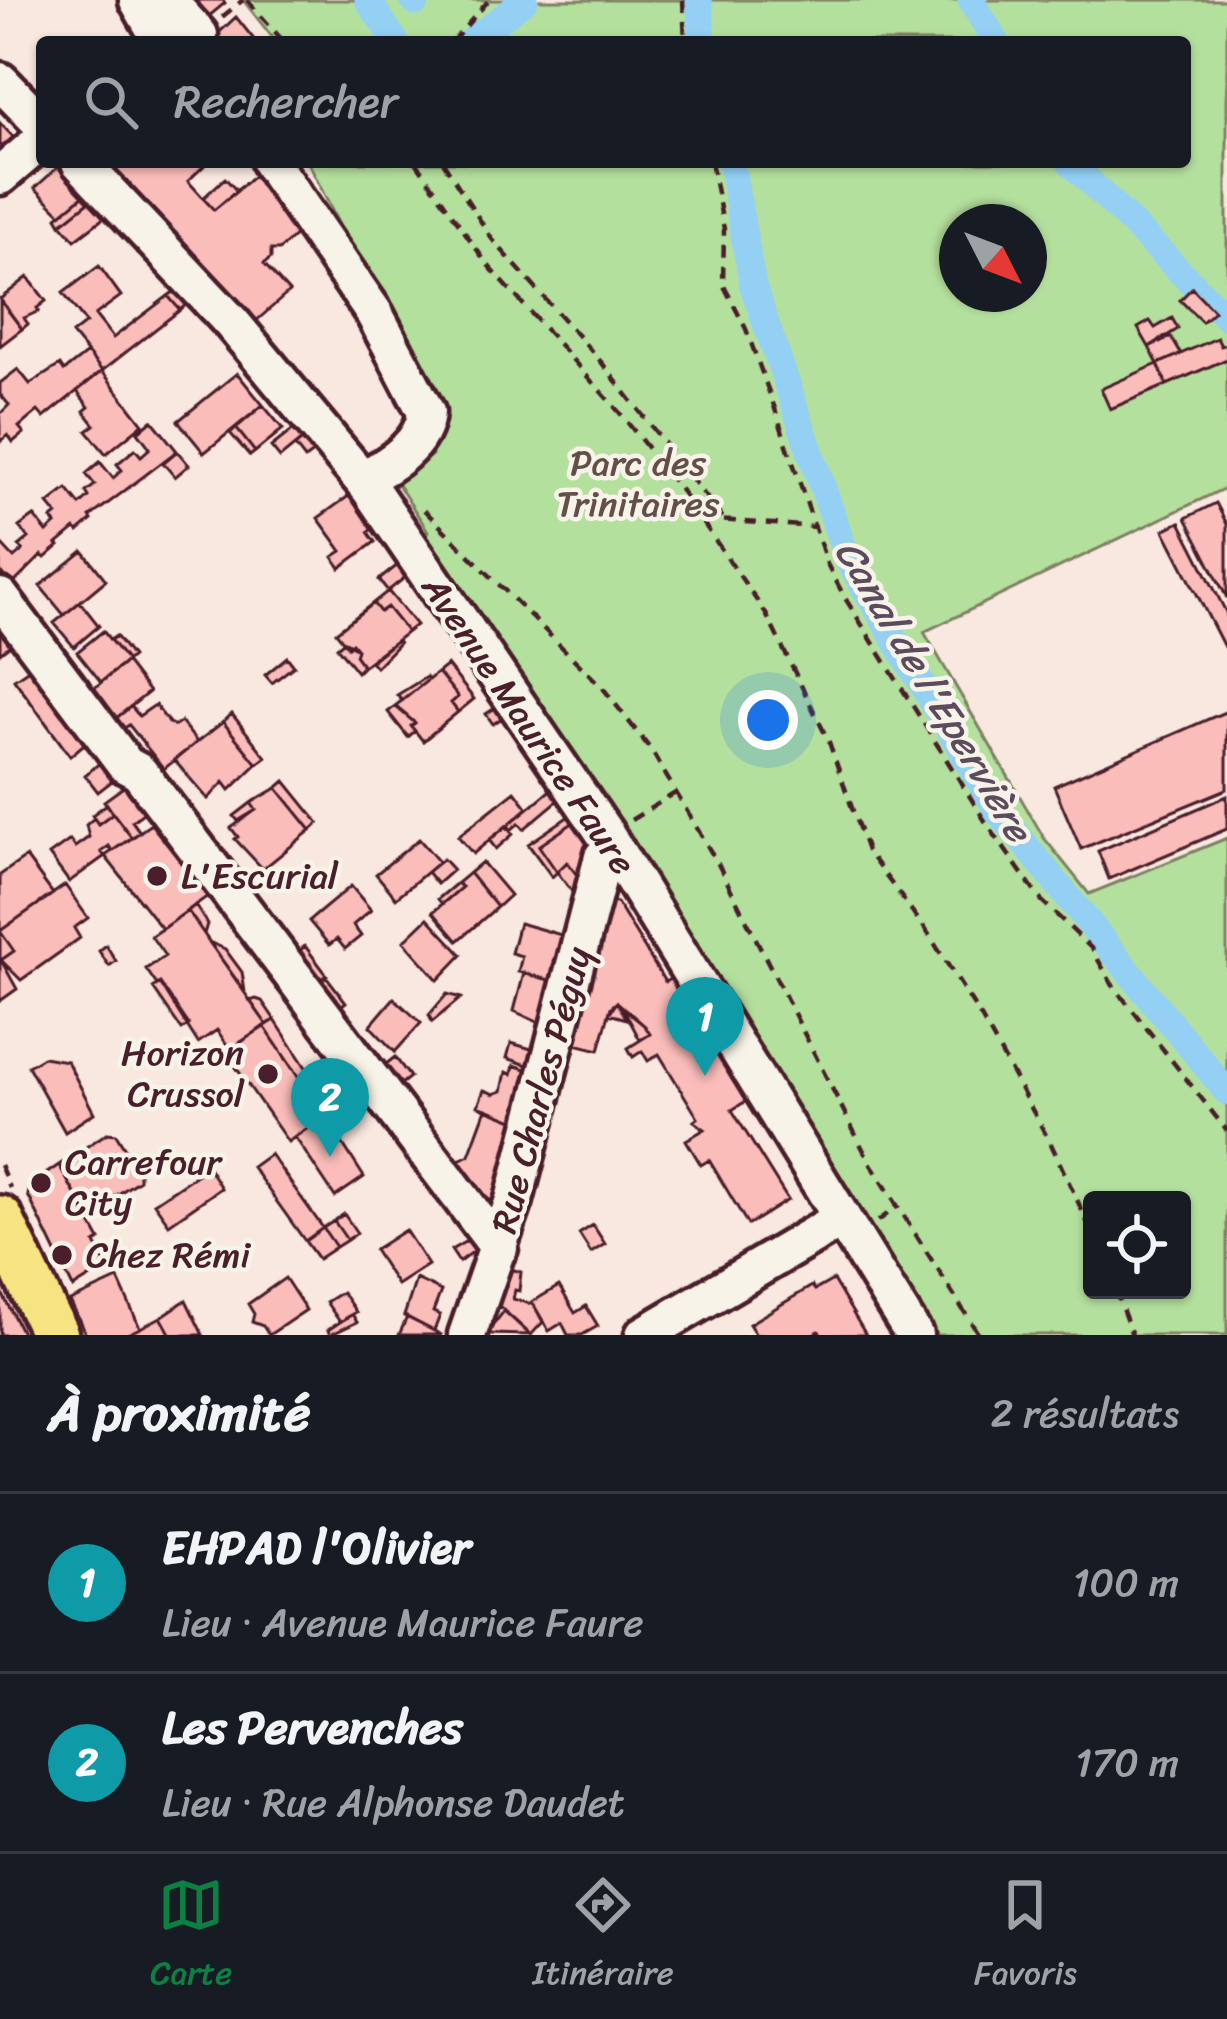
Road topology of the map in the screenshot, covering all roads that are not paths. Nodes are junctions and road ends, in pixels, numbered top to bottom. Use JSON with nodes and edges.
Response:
{"nodes":[{"id":1,"x":138,"y":0,"type":"edge"},
{"id":2,"x":167,"y":0,"type":"edge"},
{"id":3,"x":177,"y":36,"type":"edge"},
{"id":4,"x":179,"y":36,"type":"edge"},
{"id":5,"x":0,"y":81,"type":"edge"},
{"id":6,"x":36,"y":118,"type":"edge"},
{"id":7,"x":36,"y":145,"type":"edge"},
{"id":8,"x":86,"y":168,"type":"edge"},
{"id":9,"x":274,"y":168,"type":"edge"},
{"id":10,"x":0,"y":176,"type":"edge"},
{"id":11,"x":362,"y":479,"type":"junction"},
{"id":12,"x":0,"y":598,"type":"edge"},
{"id":13,"x":610,"y":842,"type":"junction"},
{"id":14,"x":0,"y":1219,"type":"edge"},
{"id":15,"x":841,"y":1219,"type":"junction"},
{"id":16,"x":499,"y":1248,"type":"junction"},
{"id":17,"x":55,"y":1335,"type":"edge"},
{"id":18,"x":467,"y":1335,"type":"edge"},
{"id":19,"x":644,"y":1335,"type":"edge"},
{"id":20,"x":914,"y":1335,"type":"edge"}],
"edges":[{"from":1,"to":3,"type":"street"},
{"from":2,"to":4,"type":"street"},
{"from":5,"to":6,"type":"street"},
{"from":7,"to":10,"type":"street"},
{"from":8,"to":11,"type":"street","name":"Avenue Maurice Faure"},
{"from":9,"to":11,"type":"street"},
{"from":11,"to":13,"type":"street","name":"Avenue Maurice Faure"},
{"from":12,"to":16,"type":"street"},
{"from":13,"to":15,"type":"street","name":"Avenue Maurice Faure"},
{"from":13,"to":16,"type":"street","name":"Rue Charles Péguy"},
{"from":14,"to":17,"type":"main road"},
{"from":15,"to":19,"type":"street"},
{"from":15,"to":20,"type":"street","name":"Avenue Maurice Faure"},
{"from":16,"to":18,"type":"street","name":"Rue Charles Péguy"}]}
